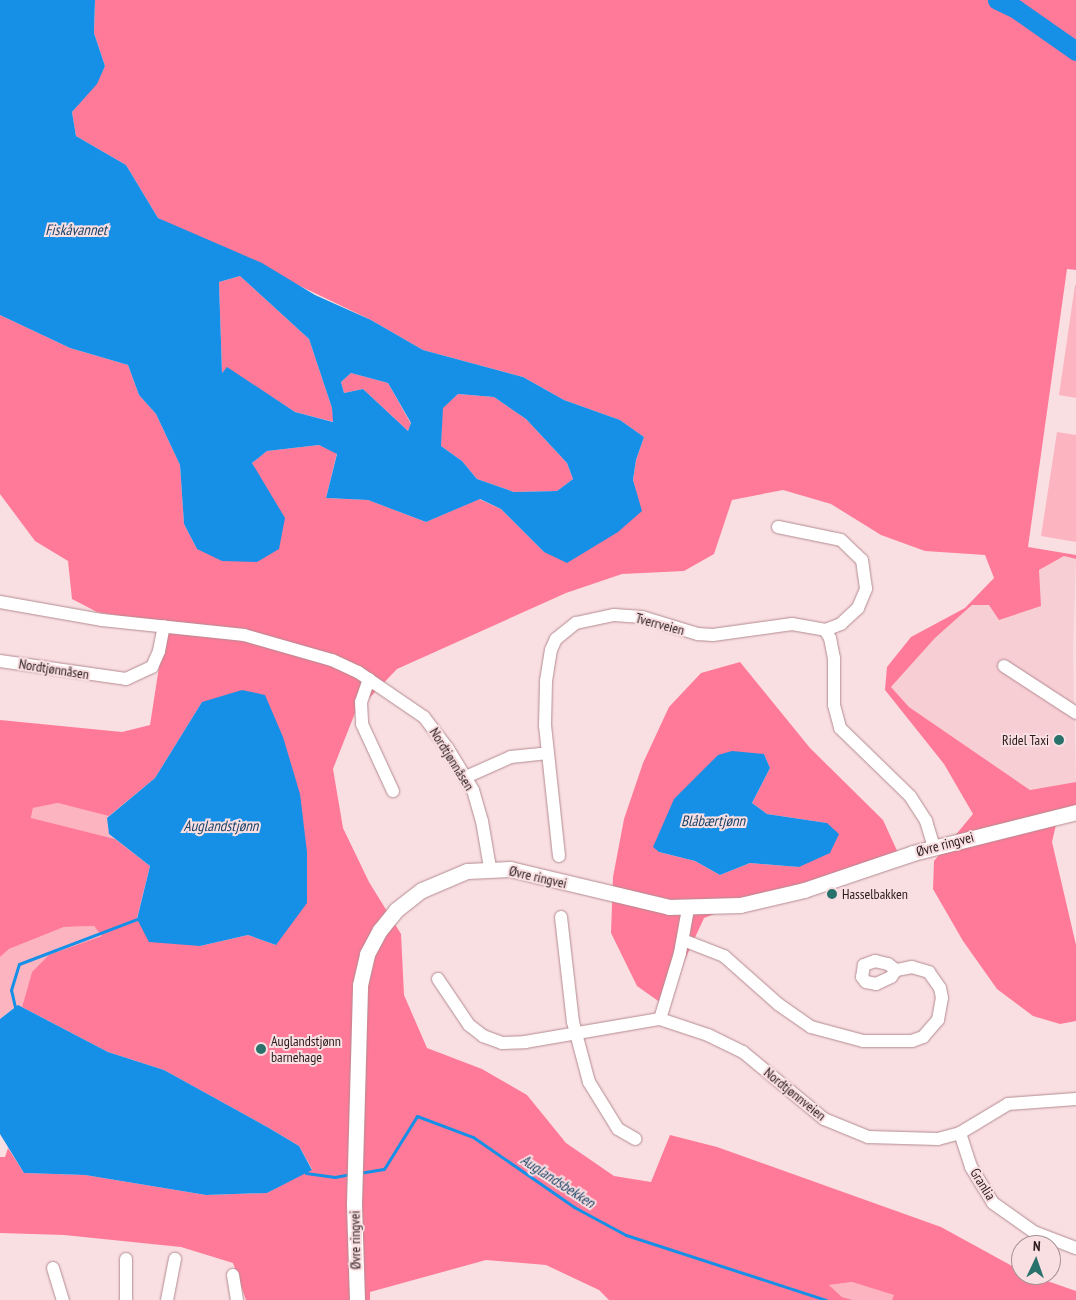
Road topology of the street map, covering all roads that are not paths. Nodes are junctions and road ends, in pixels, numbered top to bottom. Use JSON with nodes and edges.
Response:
{"nodes":[{"id":1,"x":778,"y":527,"type":"dead end"},
{"id":2,"x":0,"y":602,"type":"edge"},
{"id":3,"x":164,"y":626,"type":"junction"},
{"id":4,"x":825,"y":630,"type":"junction"},
{"id":5,"x":0,"y":661,"type":"edge"},
{"id":6,"x":1004,"y":666,"type":"dead end"},
{"id":7,"x":369,"y":679,"type":"junction"},
{"id":8,"x":1076,"y":713,"type":"edge"},
{"id":9,"x":548,"y":753,"type":"junction"},
{"id":10,"x":466,"y":777,"type":"junction"},
{"id":11,"x":393,"y":791,"type":"dead end"},
{"id":12,"x":1076,"y":812,"type":"edge"},
{"id":13,"x":934,"y":848,"type":"junction"},
{"id":14,"x":559,"y":856,"type":"dead end"},
{"id":15,"x":490,"y":868,"type":"junction"},
{"id":16,"x":688,"y":908,"type":"junction"},
{"id":17,"x":561,"y":917,"type":"dead end"},
{"id":18,"x":683,"y":940,"type":"junction"},
{"id":19,"x":896,"y":970,"type":"dead end"},
{"id":20,"x":438,"y":979,"type":"dead end"},
{"id":21,"x":660,"y":1019,"type":"junction"},
{"id":22,"x":575,"y":1033,"type":"junction"},
{"id":23,"x":1076,"y":1099,"type":"edge"},
{"id":24,"x":960,"y":1133,"type":"junction"},
{"id":25,"x":635,"y":1138,"type":"dead end"},
{"id":26,"x":1076,"y":1248,"type":"edge"},
{"id":27,"x":126,"y":1259,"type":"dead end"},
{"id":28,"x":175,"y":1259,"type":"dead end"},
{"id":29,"x":54,"y":1268,"type":"dead end"},
{"id":30,"x":233,"y":1275,"type":"dead end"},
{"id":31,"x":62,"y":1300,"type":"edge"},
{"id":32,"x":126,"y":1300,"type":"edge"},
{"id":33,"x":167,"y":1300,"type":"edge"},
{"id":34,"x":237,"y":1300,"type":"edge"},
{"id":35,"x":357,"y":1300,"type":"edge"}],
"edges":[{"from":1,"to":4,"type":"street"},
{"from":2,"to":3,"type":"street","name":"Nordtjønnåsen"},
{"from":3,"to":5,"type":"street","name":"Nordtjønnåsen"},
{"from":3,"to":7,"type":"street","name":"Nordtjønnåsen"},
{"from":4,"to":9,"type":"street","name":"Tverrveien"},
{"from":4,"to":13,"type":"street"},
{"from":6,"to":8,"type":"street"},
{"from":7,"to":10,"type":"street","name":"Nordtjønnåsen"},
{"from":7,"to":11,"type":"street"},
{"from":9,"to":10,"type":"street"},
{"from":9,"to":14,"type":"street","name":"Tverrveien"},
{"from":10,"to":15,"type":"street","name":"Nordtjønnåsen"},
{"from":12,"to":13,"type":"street","name":"Øvre ringvei"},
{"from":13,"to":16,"type":"street","name":"Øvre ringvei"},
{"from":15,"to":16,"type":"street","name":"Øvre ringvei"},
{"from":15,"to":35,"type":"street","name":"Øvre ringvei"},
{"from":16,"to":18,"type":"street"},
{"from":17,"to":22,"type":"street"},
{"from":18,"to":19,"type":"street"},
{"from":18,"to":21,"type":"street"},
{"from":20,"to":22,"type":"street","name":"Nordtjønnveien"},
{"from":21,"to":22,"type":"street","name":"Nordtjønnveien"},
{"from":21,"to":24,"type":"street","name":"Nordtjønnveien"},
{"from":22,"to":25,"type":"street"},
{"from":23,"to":24,"type":"street","name":"Nordtjønnveien"},
{"from":24,"to":26,"type":"street","name":"Granlia"},
{"from":27,"to":32,"type":"street"},
{"from":28,"to":33,"type":"street"},
{"from":29,"to":31,"type":"street"},
{"from":30,"to":34,"type":"street"}]}
